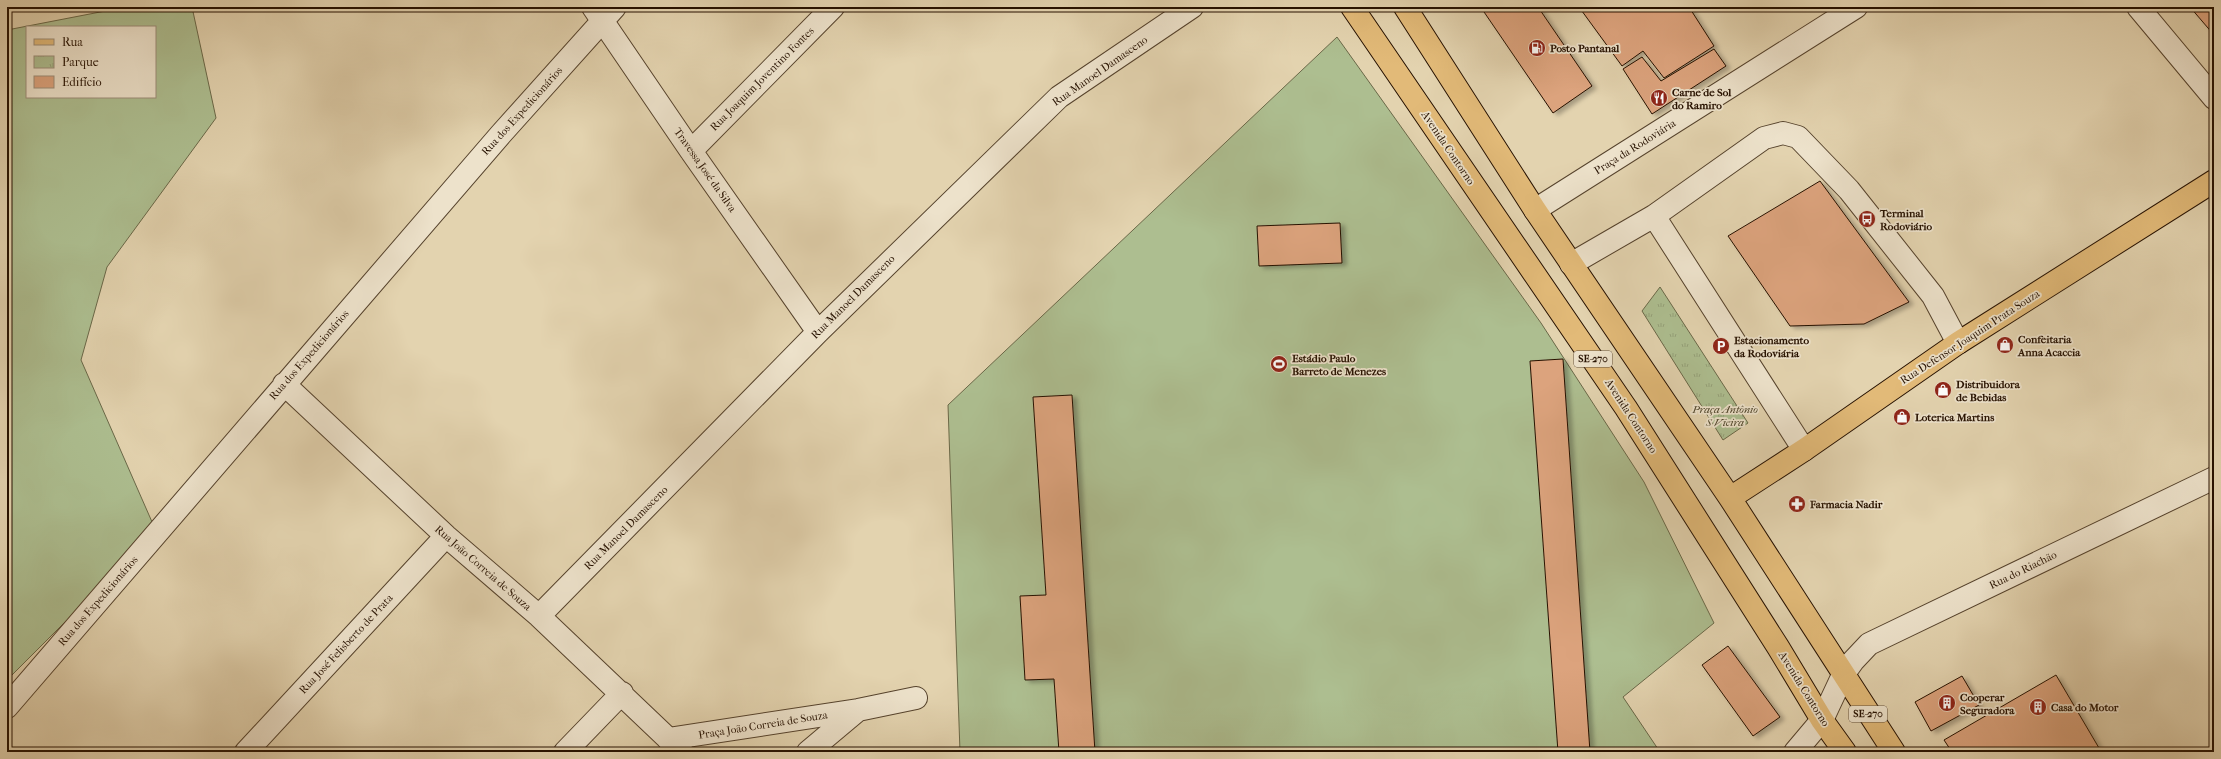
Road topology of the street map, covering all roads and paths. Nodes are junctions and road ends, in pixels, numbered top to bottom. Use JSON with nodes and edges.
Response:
{"nodes":[{"id":1,"x":834,"y":7,"type":"edge"},
{"id":2,"x":1192,"y":7,"type":"edge"},
{"id":3,"x":1352,"y":7,"type":"edge"},
{"id":4,"x":1405,"y":7,"type":"edge"},
{"id":5,"x":1856,"y":7,"type":"edge"},
{"id":6,"x":2138,"y":7,"type":"edge"},
{"id":7,"x":604,"y":11,"type":"edge"},
{"id":8,"x":2214,"y":98,"type":"edge"},
{"id":9,"x":691,"y":151,"type":"junction"},
{"id":10,"x":2214,"y":181,"type":"edge"},
{"id":11,"x":1535,"y":210,"type":"junction"},
{"id":12,"x":1654,"y":216,"type":"junction"},
{"id":13,"x":1571,"y":264,"type":"junction"},
{"id":14,"x":818,"y":332,"type":"junction"},
{"id":15,"x":1958,"y":343,"type":"junction"},
{"id":16,"x":284,"y":384,"type":"junction"},
{"id":17,"x":1804,"y":450,"type":"junction"},
{"id":18,"x":2214,"y":478,"type":"edge"},
{"id":19,"x":1730,"y":498,"type":"junction"},
{"id":20,"x":446,"y":536,"type":"junction"},
{"id":21,"x":539,"y":616,"type":"junction"},
{"id":22,"x":1843,"y":675,"type":"junction"},
{"id":23,"x":622,"y":693,"type":"junction"},
{"id":24,"x":916,"y":698,"type":"dead end"},
{"id":25,"x":7,"y":707,"type":"edge"},
{"id":26,"x":858,"y":710,"type":"junction"},
{"id":27,"x":1822,"y":720,"type":"junction"},
{"id":28,"x":675,"y":746,"type":"edge"},
{"id":29,"x":246,"y":752,"type":"edge"},
{"id":30,"x":565,"y":752,"type":"edge"},
{"id":31,"x":808,"y":752,"type":"edge"},
{"id":32,"x":1795,"y":752,"type":"edge"},
{"id":33,"x":1845,"y":752,"type":"edge"},
{"id":34,"x":1894,"y":752,"type":"edge"}],
"edges":[{"from":1,"to":9,"type":"street","name":"Rua Joaquim Joventino Fontes"},
{"from":2,"to":14,"type":"street","name":"Rua Manoel Damasceno"},
{"from":3,"to":27,"type":"main road","name":"Avenida Contorno","number":"SE-270"},
{"from":4,"to":11,"type":"main road","number":"SE-270"},
{"from":5,"to":11,"type":"street","name":"Praça da Rodoviária"},
{"from":6,"to":8,"type":"street"},
{"from":7,"to":9,"type":"street","name":"Travessa José da Silva"},
{"from":7,"to":16,"type":"street","name":"Rua dos Expedicionários"},
{"from":9,"to":14,"type":"street","name":"Travessa José da Silva"},
{"from":10,"to":15,"type":"main road","name":"Rua Defensor Joaquim Prata Souza"},
{"from":11,"to":13,"type":"main road","number":"SE-270"},
{"from":12,"to":13,"type":"street"},
{"from":12,"to":15,"type":"street"},
{"from":12,"to":17,"type":"street"},
{"from":13,"to":19,"type":"main road","number":"SE-270"},
{"from":14,"to":21,"type":"street","name":"Rua Manoel Damasceno"},
{"from":15,"to":17,"type":"main road","name":"Rua Defensor Joaquim Prata Souza"},
{"from":16,"to":20,"type":"street","name":"Rua João Correia de Souza"},
{"from":16,"to":25,"type":"street","name":"Rua dos Expedicionários"},
{"from":17,"to":19,"type":"main road","name":"Rua Defensor Joaquim Prata Souza"},
{"from":18,"to":22,"type":"street","name":"Rua do Riachão"},
{"from":19,"to":22,"type":"main road","number":"SE-270"},
{"from":20,"to":21,"type":"street","name":"Rua João Correia de Souza"},
{"from":20,"to":29,"type":"street","name":"Rua José Felisberto de Prata"},
{"from":21,"to":23,"type":"street","name":"Rua João Correia de Souza"},
{"from":22,"to":27,"type":"street","name":"Rua do Riachão"},
{"from":22,"to":34,"type":"main road","number":"SE-270"},
{"from":23,"to":28,"type":"street","name":"Rua João Correia de Souza"},
{"from":23,"to":30,"type":"street"},
{"from":24,"to":26,"type":"street","name":"Praça João Correia de Souza"},
{"from":26,"to":28,"type":"street","name":"Praça João Correia de Souza"},
{"from":26,"to":31,"type":"street","name":"Praça João Correia de Souza"},
{"from":27,"to":32,"type":"street","name":"Rua do Riachão"},
{"from":27,"to":33,"type":"main road","name":"Avenida Contorno","number":"SE-270"}]}
